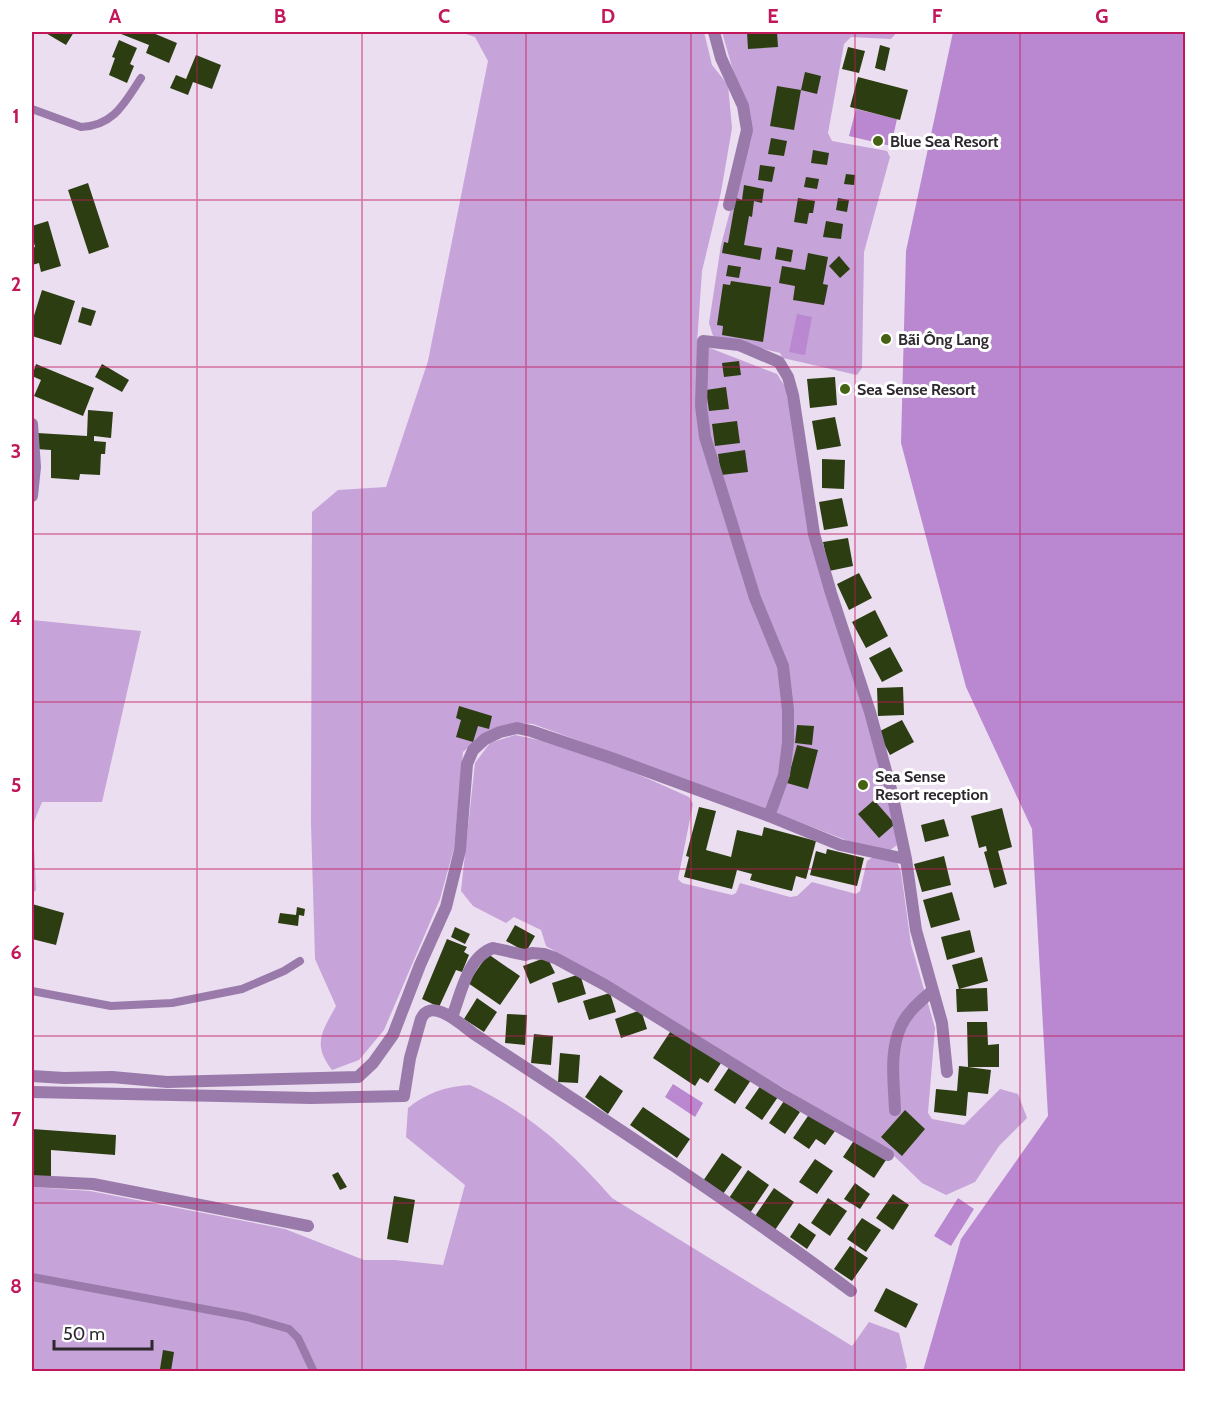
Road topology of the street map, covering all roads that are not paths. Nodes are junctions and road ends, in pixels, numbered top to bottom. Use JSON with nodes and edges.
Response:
{"nodes":[{"id":1,"x":714,"y":32,"type":"edge"},
{"id":2,"x":141,"y":78,"type":"dead end"},
{"id":3,"x":32,"y":109,"type":"edge"},
{"id":4,"x":729,"y":205,"type":"dead end"},
{"id":5,"x":32,"y":424,"type":"edge"},
{"id":6,"x":32,"y":495,"type":"edge"},
{"id":7,"x":769,"y":816,"type":"junction"},
{"id":8,"x":906,"y":859,"type":"junction"},
{"id":9,"x":300,"y":961,"type":"dead end"},
{"id":10,"x":32,"y":991,"type":"edge"},
{"id":11,"x":932,"y":991,"type":"junction"},
{"id":12,"x":452,"y":1017,"type":"junction"},
{"id":13,"x":947,"y":1072,"type":"dead end"},
{"id":14,"x":32,"y":1076,"type":"edge"},
{"id":15,"x":32,"y":1092,"type":"edge"},
{"id":16,"x":896,"y":1110,"type":"dead end"},
{"id":17,"x":888,"y":1155,"type":"dead end"},
{"id":18,"x":32,"y":1181,"type":"edge"},
{"id":19,"x":308,"y":1226,"type":"dead end"},
{"id":20,"x":32,"y":1277,"type":"edge"},
{"id":21,"x":851,"y":1291,"type":"dead end"},
{"id":22,"x":314,"y":1371,"type":"edge"}],
"edges":[{"from":1,"to":4,"type":"street"},
{"from":2,"to":3,"type":"lane"},
{"from":5,"to":6,"type":"street"},
{"from":7,"to":8,"type":"street"},
{"from":7,"to":8,"type":"street"},
{"from":7,"to":14,"type":"street"},
{"from":8,"to":11,"type":"street"},
{"from":9,"to":10,"type":"lane"},
{"from":11,"to":13,"type":"street"},
{"from":11,"to":16,"type":"street"},
{"from":12,"to":15,"type":"street"},
{"from":12,"to":17,"type":"street"},
{"from":12,"to":21,"type":"street"},
{"from":18,"to":19,"type":"street"},
{"from":20,"to":22,"type":"lane"}]}
